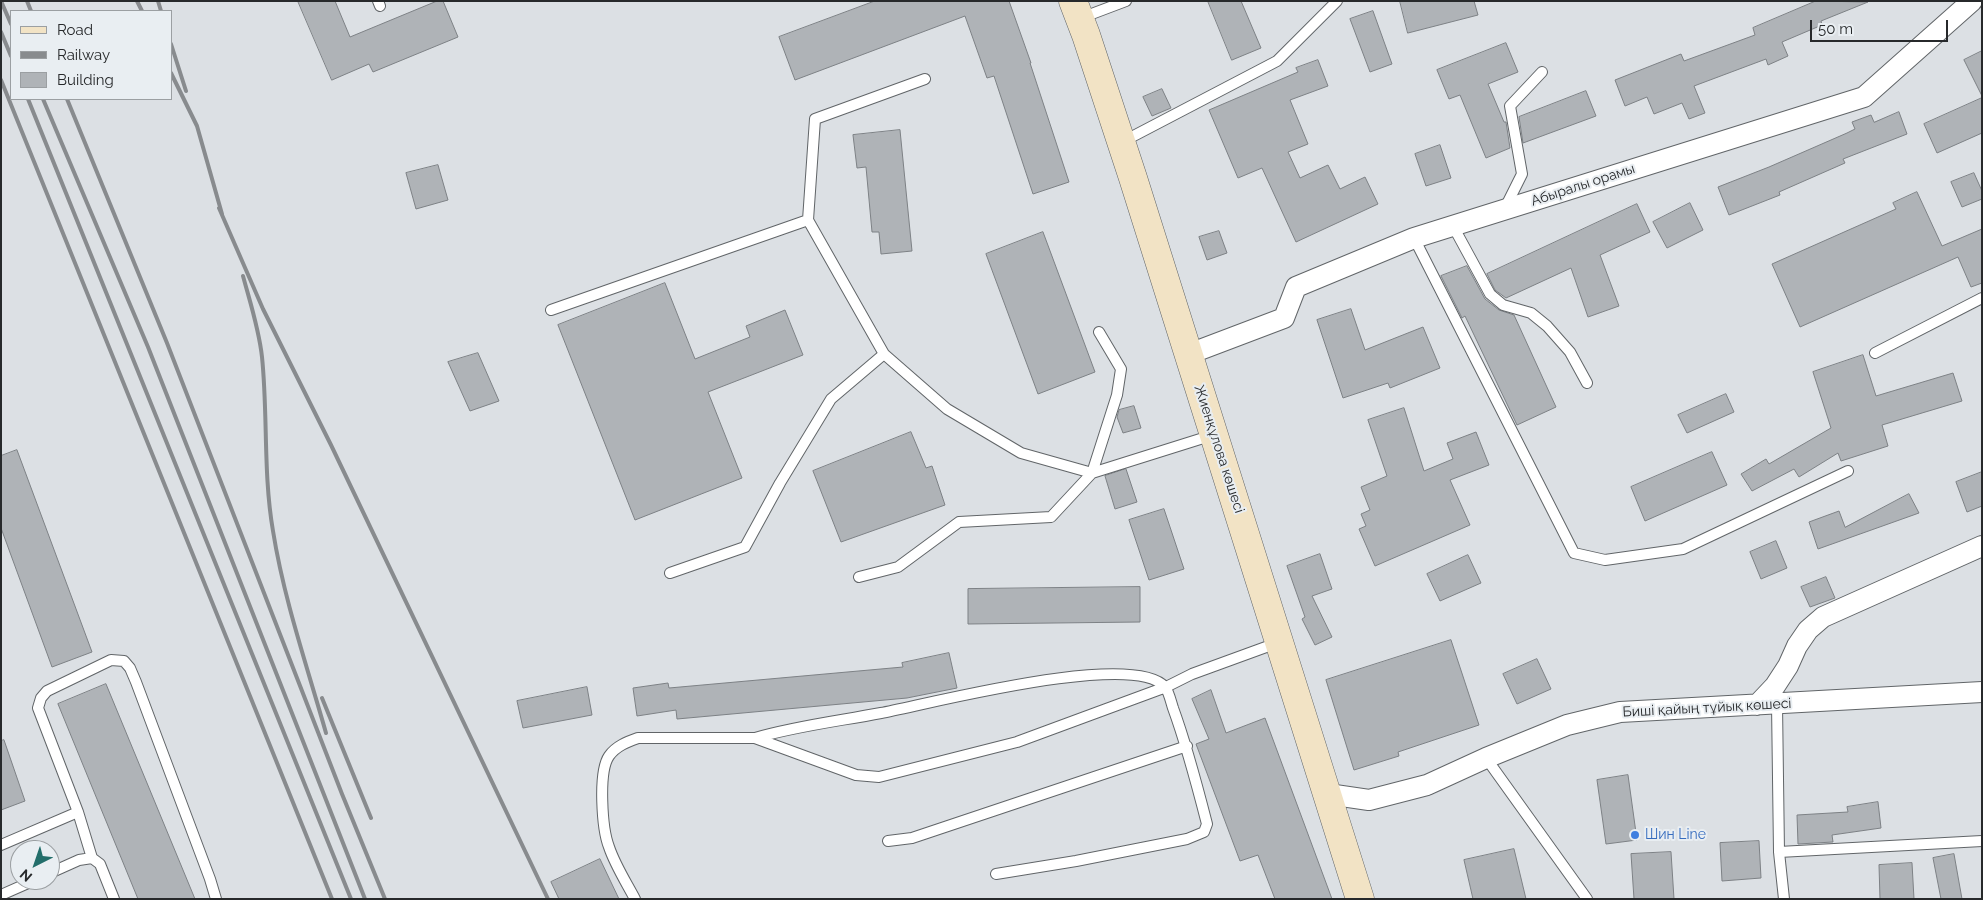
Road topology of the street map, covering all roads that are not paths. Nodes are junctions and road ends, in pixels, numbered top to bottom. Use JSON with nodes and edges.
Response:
{"nodes":[{"id":1,"x":1126,"y":1,"type":"edge"},
{"id":2,"x":1337,"y":1,"type":"edge"},
{"id":3,"x":1972,"y":1,"type":"edge"},
{"id":4,"x":1077,"y":10,"type":"edge"},
{"id":5,"x":1542,"y":72,"type":"dead end"},
{"id":6,"x":925,"y":79,"type":"dead end"},
{"id":7,"x":1121,"y":143,"type":"junction"},
{"id":8,"x":1503,"y":210,"type":"junction"},
{"id":9,"x":808,"y":220,"type":"junction"},
{"id":10,"x":1453,"y":226,"type":"junction"},
{"id":11,"x":1414,"y":238,"type":"junction"},
{"id":12,"x":1982,"y":298,"type":"edge"},
{"id":13,"x":551,"y":310,"type":"dead end"},
{"id":14,"x":1099,"y":332,"type":"dead end"},
{"id":15,"x":1875,"y":353,"type":"dead end"},
{"id":16,"x":884,"y":354,"type":"junction"},
{"id":17,"x":1189,"y":354,"type":"junction"},
{"id":18,"x":1587,"y":383,"type":"dead end"},
{"id":19,"x":1214,"y":435,"type":"junction"},
{"id":20,"x":1848,"y":471,"type":"dead end"},
{"id":21,"x":1092,"y":473,"type":"junction"},
{"id":22,"x":1982,"y":546,"type":"edge"},
{"id":23,"x":670,"y":573,"type":"dead end"},
{"id":24,"x":859,"y":577,"type":"dead end"},
{"id":25,"x":1280,"y":642,"type":"junction"},
{"id":26,"x":1166,"y":687,"type":"junction"},
{"id":27,"x":1982,"y":692,"type":"edge"},
{"id":28,"x":1767,"y":704,"type":"junction"},
{"id":29,"x":755,"y":738,"type":"junction"},
{"id":30,"x":1187,"y":746,"type":"junction"},
{"id":31,"x":1486,"y":758,"type":"junction"},
{"id":32,"x":1328,"y":794,"type":"junction"},
{"id":33,"x":78,"y":812,"type":"junction"},
{"id":34,"x":888,"y":840,"type":"dead end"},
{"id":35,"x":1982,"y":841,"type":"edge"},
{"id":36,"x":1,"y":844,"type":"edge"},
{"id":37,"x":1779,"y":852,"type":"junction"},
{"id":38,"x":92,"y":858,"type":"junction"},
{"id":39,"x":60,"y":869,"type":"edge"},
{"id":40,"x":996,"y":874,"type":"dead end"},
{"id":41,"x":114,"y":899,"type":"edge"},
{"id":42,"x":216,"y":899,"type":"edge"},
{"id":43,"x":635,"y":899,"type":"edge"},
{"id":44,"x":1360,"y":899,"type":"edge"},
{"id":45,"x":1586,"y":899,"type":"edge"},
{"id":46,"x":1784,"y":899,"type":"edge"}],
"edges":[{"from":1,"to":4,"type":"lane"},
{"from":2,"to":7,"type":"lane"},
{"from":3,"to":8,"type":"street","name":"Абыралы орамы"},
{"from":4,"to":7,"type":"street","name":"Жиенқұлова көшесі"},
{"from":5,"to":8,"type":"lane"},
{"from":6,"to":9,"type":"lane"},
{"from":7,"to":17,"type":"street","name":"Жиенқұлова көшесі"},
{"from":8,"to":10,"type":"street","name":"Абыралы орамы"},
{"from":9,"to":13,"type":"lane"},
{"from":9,"to":16,"type":"lane"},
{"from":10,"to":11,"type":"street","name":"Абыралы орамы"},
{"from":10,"to":18,"type":"lane"},
{"from":11,"to":17,"type":"street","name":"Абыралы орамы"},
{"from":11,"to":20,"type":"lane"},
{"from":12,"to":15,"type":"lane"},
{"from":14,"to":21,"type":"lane"},
{"from":16,"to":21,"type":"lane"},
{"from":16,"to":23,"type":"lane"},
{"from":17,"to":19,"type":"street","name":"Жиенқұлова көшесі"},
{"from":19,"to":21,"type":"lane"},
{"from":19,"to":25,"type":"street","name":"Жиенқұлова көшесі"},
{"from":21,"to":24,"type":"lane"},
{"from":22,"to":28,"type":"street"},
{"from":25,"to":26,"type":"lane"},
{"from":25,"to":32,"type":"street","name":"Жиенқұлова көшесі"},
{"from":26,"to":29,"type":"lane"},
{"from":26,"to":29,"type":"lane"},
{"from":26,"to":30,"type":"lane"},
{"from":27,"to":28,"type":"street","name":"Биші қайың тұйық көшесі"},
{"from":28,"to":31,"type":"street","name":"Биші қайың тұйық көшесі"},
{"from":28,"to":37,"type":"lane"},
{"from":29,"to":43,"type":"lane"},
{"from":30,"to":34,"type":"lane"},
{"from":30,"to":40,"type":"lane"},
{"from":31,"to":32,"type":"street","name":"Биші қайың тұйық көшесі"},
{"from":31,"to":45,"type":"lane"},
{"from":32,"to":44,"type":"street","name":"Жиенқұлова көшесі"},
{"from":33,"to":36,"type":"lane"},
{"from":33,"to":38,"type":"lane"},
{"from":33,"to":42,"type":"lane"},
{"from":35,"to":37,"type":"lane"},
{"from":37,"to":46,"type":"lane"},
{"from":38,"to":39,"type":"lane"},
{"from":38,"to":41,"type":"lane"}]}
